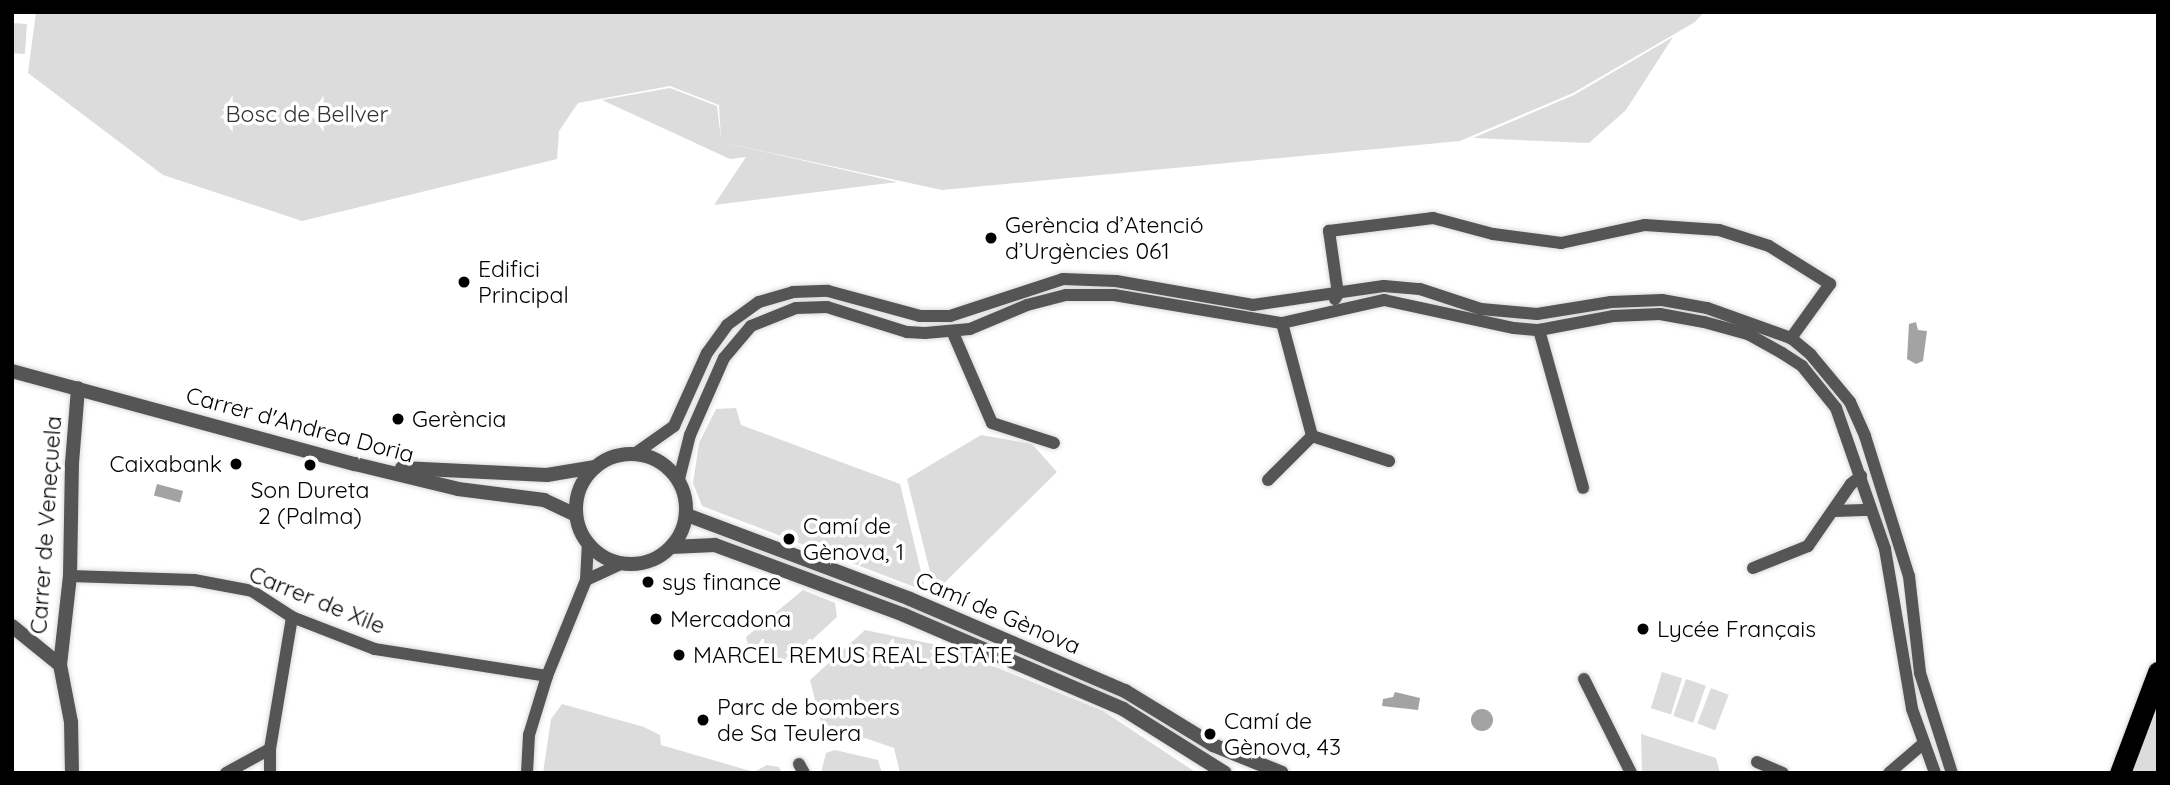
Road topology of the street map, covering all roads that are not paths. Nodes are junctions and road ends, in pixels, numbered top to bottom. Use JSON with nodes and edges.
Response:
{"nodes":[{"id":1,"x":1338,"y":294,"type":"junction"},
{"id":2,"x":1008,"y":298,"type":"junction"},
{"id":3,"x":1229,"y":302,"type":"junction"},
{"id":4,"x":1611,"y":302,"type":"junction"},
{"id":5,"x":1482,"y":309,"type":"junction"},
{"id":6,"x":895,"y":312,"type":"junction"},
{"id":7,"x":1282,"y":323,"type":"junction"},
{"id":8,"x":1539,"y":330,"type":"junction"},
{"id":9,"x":953,"y":333,"type":"junction"},
{"id":10,"x":1791,"y":338,"type":"junction"},
{"id":11,"x":12,"y":371,"type":"edge"},
{"id":12,"x":78,"y":388,"type":"junction"},
{"id":13,"x":1850,"y":402,"type":"junction"},
{"id":14,"x":1312,"y":436,"type":"junction"},
{"id":15,"x":1054,"y":443,"type":"dead end"},
{"id":16,"x":636,"y":453,"type":"junction"},
{"id":17,"x":1389,"y":461,"type":"dead end"},
{"id":18,"x":355,"y":464,"type":"junction"},
{"id":19,"x":595,"y":467,"type":"junction"},
{"id":20,"x":1861,"y":476,"type":"junction"},
{"id":21,"x":679,"y":479,"type":"junction"},
{"id":22,"x":1268,"y":480,"type":"dead end"},
{"id":23,"x":1583,"y":488,"type":"dead end"},
{"id":24,"x":1871,"y":510,"type":"junction"},
{"id":25,"x":1834,"y":511,"type":"junction"},
{"id":26,"x":687,"y":514,"type":"junction"},
{"id":27,"x":576,"y":515,"type":"junction"},
{"id":28,"x":588,"y":542,"type":"junction"},
{"id":29,"x":671,"y":547,"type":"junction"},
{"id":30,"x":1902,"y":553,"type":"junction"},
{"id":31,"x":623,"y":564,"type":"junction"},
{"id":32,"x":1753,"y":568,"type":"dead end"},
{"id":33,"x":70,"y":576,"type":"junction"},
{"id":34,"x":586,"y":580,"type":"junction"},
{"id":35,"x":292,"y":617,"type":"junction"},
{"id":36,"x":12,"y":626,"type":"edge"},
{"id":37,"x":60,"y":665,"type":"junction"},
{"id":38,"x":2158,"y":671,"type":"edge"},
{"id":39,"x":547,"y":676,"type":"junction"},
{"id":40,"x":1584,"y":678,"type":"dead end"},
{"id":41,"x":1924,"y":743,"type":"junction"},
{"id":42,"x":270,"y":749,"type":"junction"},
{"id":43,"x":1757,"y":762,"type":"dead end"},
{"id":44,"x":72,"y":773,"type":"edge"},
{"id":45,"x":226,"y":773,"type":"edge"},
{"id":46,"x":270,"y":773,"type":"edge"},
{"id":47,"x":527,"y":773,"type":"edge"},
{"id":48,"x":1225,"y":773,"type":"edge"},
{"id":49,"x":1282,"y":773,"type":"edge"},
{"id":50,"x":1631,"y":773,"type":"edge"},
{"id":51,"x":1783,"y":773,"type":"edge"},
{"id":52,"x":1889,"y":773,"type":"edge"},
{"id":53,"x":1935,"y":773,"type":"edge"},
{"id":54,"x":1952,"y":773,"type":"edge"},
{"id":55,"x":2120,"y":773,"type":"edge"}],
"edges":[{"from":1,"to":3,"type":"street"},
{"from":1,"to":5,"type":"street"},
{"from":1,"to":7,"type":"street"},
{"from":1,"to":10,"type":"street"},
{"from":2,"to":3,"type":"street"},
{"from":2,"to":6,"type":"street"},
{"from":2,"to":9,"type":"street"},
{"from":3,"to":7,"type":"street"},
{"from":4,"to":5,"type":"street"},
{"from":4,"to":8,"type":"street"},
{"from":4,"to":10,"type":"street"},
{"from":5,"to":8,"type":"street"},
{"from":6,"to":9,"type":"street"},
{"from":6,"to":16,"type":"street"},
{"from":7,"to":8,"type":"street"},
{"from":7,"to":9,"type":"street"},
{"from":7,"to":14,"type":"street"},
{"from":8,"to":20,"type":"street"},
{"from":8,"to":23,"type":"street"},
{"from":9,"to":15,"type":"street"},
{"from":9,"to":21,"type":"street"},
{"from":10,"to":13,"type":"street"},
{"from":11,"to":12,"type":"street","name":"Carrer d'Andrea Doria"},
{"from":12,"to":18,"type":"street","name":"Carrer d'Andrea Doria"},
{"from":12,"to":33,"type":"street","name":"Carrer de Veneçuela"},
{"from":13,"to":20,"type":"street"},
{"from":13,"to":30,"type":"street"},
{"from":14,"to":17,"type":"street"},
{"from":14,"to":22,"type":"street"},
{"from":16,"to":19,"type":"street"},
{"from":16,"to":21,"type":"street"},
{"from":18,"to":19,"type":"street"},
{"from":18,"to":27,"type":"street","name":"Carrer d'Andrea Doria"},
{"from":19,"to":27,"type":"street"},
{"from":20,"to":24,"type":"street"},
{"from":20,"to":25,"type":"street"},
{"from":20,"to":30,"type":"street"},
{"from":21,"to":26,"type":"street"},
{"from":24,"to":25,"type":"street"},
{"from":24,"to":41,"type":"street"},
{"from":25,"to":32,"type":"street"},
{"from":26,"to":29,"type":"street"},
{"from":26,"to":49,"type":"street","name":"Camí de Gènova"},
{"from":27,"to":28,"type":"street"},
{"from":28,"to":31,"type":"street"},
{"from":28,"to":34,"type":"street"},
{"from":29,"to":31,"type":"street"},
{"from":29,"to":48,"type":"street","name":"Camí de Gènova"},
{"from":30,"to":54,"type":"street"},
{"from":31,"to":34,"type":"street"},
{"from":33,"to":35,"type":"street","name":"Carrer de Xile"},
{"from":33,"to":37,"type":"street","name":"Carrer de Veneçuela"},
{"from":34,"to":39,"type":"street"},
{"from":35,"to":39,"type":"street","name":"Carrer de Xile"},
{"from":35,"to":42,"type":"street"},
{"from":36,"to":37,"type":"street"},
{"from":37,"to":44,"type":"street","name":"Carrer de Veneçuela"},
{"from":38,"to":55,"type":"highway"},
{"from":39,"to":47,"type":"street"},
{"from":40,"to":50,"type":"street"},
{"from":41,"to":52,"type":"street"},
{"from":41,"to":53,"type":"street"},
{"from":42,"to":45,"type":"street"},
{"from":42,"to":46,"type":"street"},
{"from":43,"to":51,"type":"street"}]}
